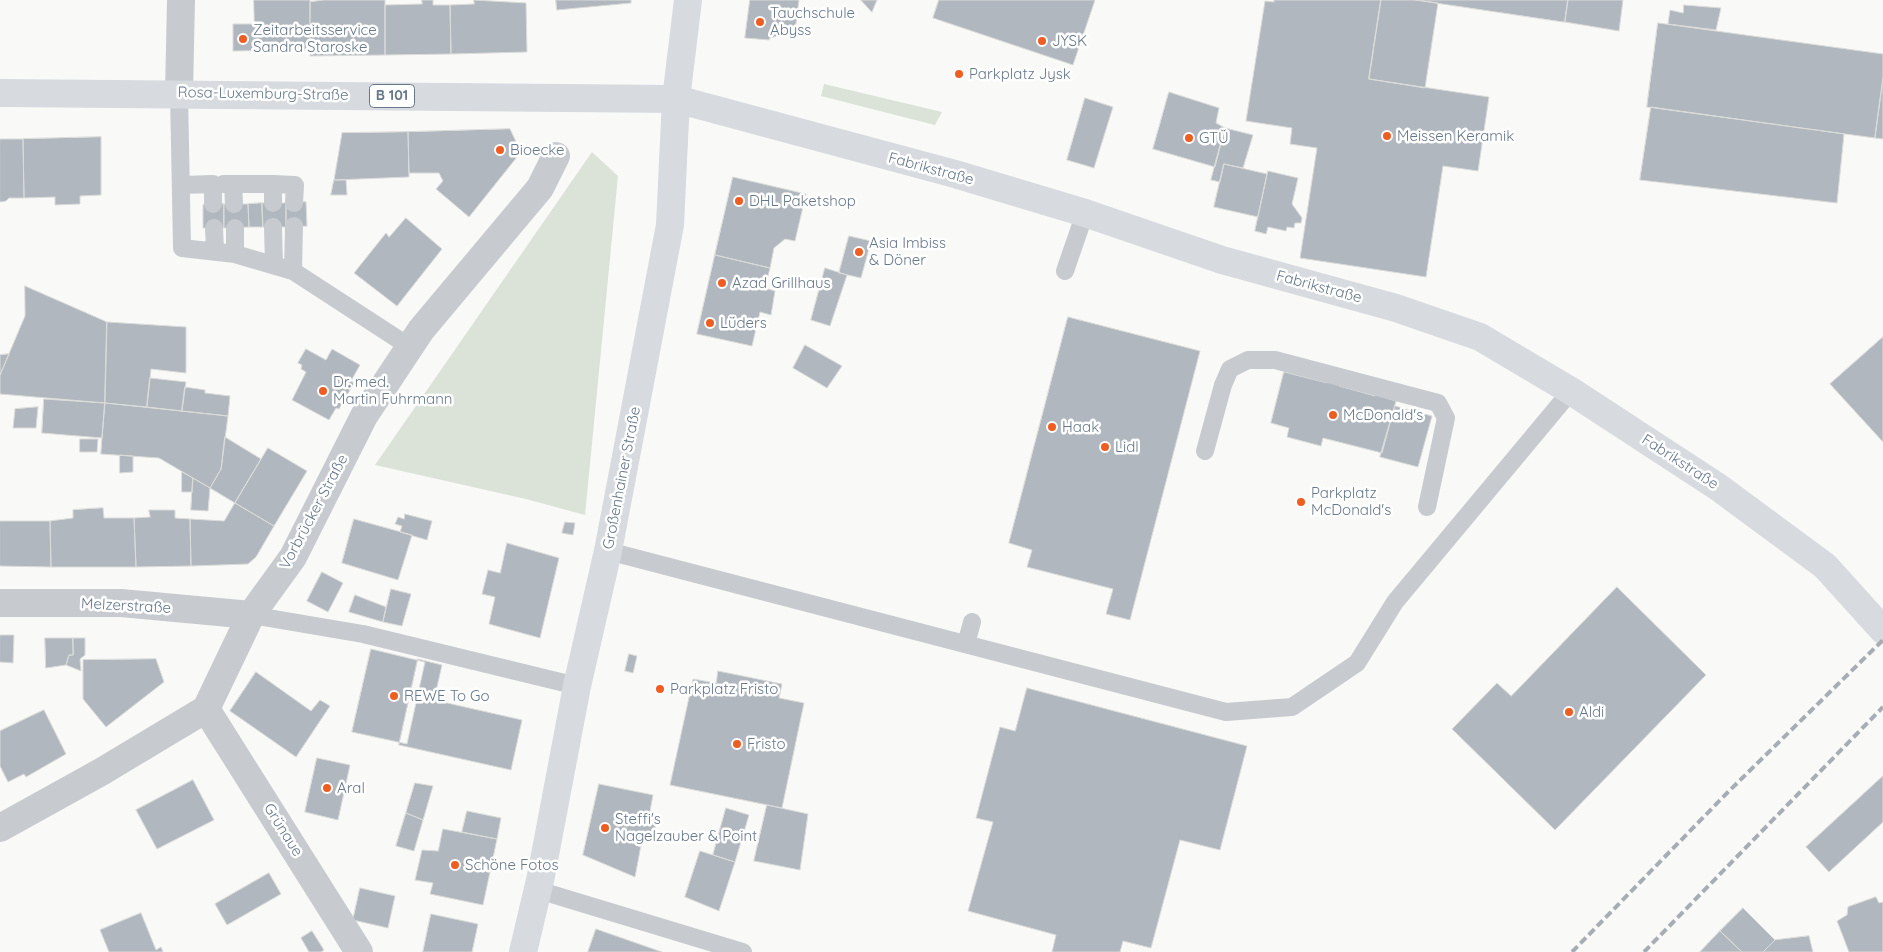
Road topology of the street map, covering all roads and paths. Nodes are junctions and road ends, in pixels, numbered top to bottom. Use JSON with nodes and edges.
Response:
{"nodes":[{"id":1,"x":181,"y":0,"type":"edge"},
{"id":2,"x":688,"y":0,"type":"edge"},
{"id":3,"x":0,"y":93,"type":"edge"},
{"id":4,"x":178,"y":93,"type":"junction"},
{"id":5,"x":676,"y":100,"type":"junction"},
{"id":6,"x":556,"y":156,"type":"dead end"},
{"id":7,"x":213,"y":184,"type":"junction"},
{"id":8,"x":234,"y":184,"type":"junction"},
{"id":9,"x":273,"y":184,"type":"junction"},
{"id":10,"x":181,"y":185,"type":"junction"},
{"id":11,"x":273,"y":203,"type":"dead end"},
{"id":12,"x":294,"y":203,"type":"dead end"},
{"id":13,"x":213,"y":204,"type":"dead end"},
{"id":14,"x":234,"y":204,"type":"dead end"},
{"id":15,"x":1085,"y":213,"type":"junction"},
{"id":16,"x":294,"y":226,"type":"dead end"},
{"id":17,"x":273,"y":227,"type":"dead end"},
{"id":18,"x":214,"y":228,"type":"dead end"},
{"id":19,"x":235,"y":228,"type":"dead end"},
{"id":20,"x":215,"y":250,"type":"junction"},
{"id":21,"x":235,"y":254,"type":"junction"},
{"id":22,"x":274,"y":265,"type":"junction"},
{"id":23,"x":293,"y":270,"type":"junction"},
{"id":24,"x":1065,"y":271,"type":"dead end"},
{"id":25,"x":410,"y":347,"type":"junction"},
{"id":26,"x":1571,"y":391,"type":"junction"},
{"id":27,"x":1205,"y":451,"type":"dead end"},
{"id":28,"x":1427,"y":507,"type":"dead end"},
{"id":29,"x":608,"y":551,"type":"junction"},
{"id":30,"x":0,"y":603,"type":"edge"},
{"id":31,"x":251,"y":615,"type":"junction"},
{"id":32,"x":972,"y":622,"type":"dead end"},
{"id":33,"x":1883,"y":630,"type":"edge"},
{"id":34,"x":966,"y":644,"type":"junction"},
{"id":35,"x":577,"y":686,"type":"junction"},
{"id":36,"x":206,"y":708,"type":"junction"},
{"id":37,"x":0,"y":828,"type":"edge"},
{"id":38,"x":538,"y":890,"type":"junction"},
{"id":39,"x":359,"y":952,"type":"edge"},
{"id":40,"x":523,"y":952,"type":"edge"},
{"id":41,"x":743,"y":952,"type":"edge"}],
"edges":[{"from":1,"to":4,"type":"street"},
{"from":2,"to":5,"type":"main road","name":"Großenhainer Straße"},
{"from":3,"to":4,"type":"main road","name":"Rosa-Luxemburg-Straße","number":"B 101"},
{"from":4,"to":5,"type":"main road","name":"Rosa-Luxemburg-Straße","number":"B 101"},
{"from":4,"to":10,"type":"lane"},
{"from":5,"to":15,"type":"main road","name":"Fabrikstraße"},
{"from":5,"to":29,"type":"main road","name":"Großenhainer Straße"},
{"from":6,"to":25,"type":"street","name":"Vorbrücker Straße"},
{"from":7,"to":8,"type":"lane"},
{"from":7,"to":10,"type":"lane"},
{"from":7,"to":13,"type":"lane"},
{"from":8,"to":9,"type":"lane"},
{"from":8,"to":14,"type":"lane"},
{"from":9,"to":11,"type":"lane"},
{"from":9,"to":12,"type":"lane"},
{"from":10,"to":20,"type":"lane"},
{"from":15,"to":24,"type":"lane"},
{"from":15,"to":26,"type":"main road","name":"Fabrikstraße"},
{"from":16,"to":23,"type":"lane"},
{"from":17,"to":22,"type":"lane"},
{"from":18,"to":20,"type":"lane"},
{"from":19,"to":21,"type":"lane"},
{"from":20,"to":21,"type":"lane"},
{"from":21,"to":22,"type":"lane"},
{"from":22,"to":23,"type":"lane"},
{"from":23,"to":25,"type":"lane"},
{"from":25,"to":31,"type":"street","name":"Vorbrücker Straße"},
{"from":26,"to":33,"type":"main road","name":"Fabrikstraße"},
{"from":26,"to":34,"type":"lane"},
{"from":27,"to":28,"type":"lane"},
{"from":29,"to":34,"type":"lane"},
{"from":29,"to":35,"type":"main road","name":"Großenhainer Straße"},
{"from":30,"to":31,"type":"street","name":"Melzerstraße"},
{"from":31,"to":35,"type":"lane"},
{"from":31,"to":36,"type":"street","name":"Vorbrücker Straße"},
{"from":32,"to":34,"type":"lane"},
{"from":35,"to":38,"type":"main road","name":"Großenhainer Straße"},
{"from":36,"to":37,"type":"street"},
{"from":36,"to":39,"type":"street","name":"Grünaue"},
{"from":38,"to":40,"type":"main road","name":"Großenhainer Straße"},
{"from":38,"to":41,"type":"lane"}]}
